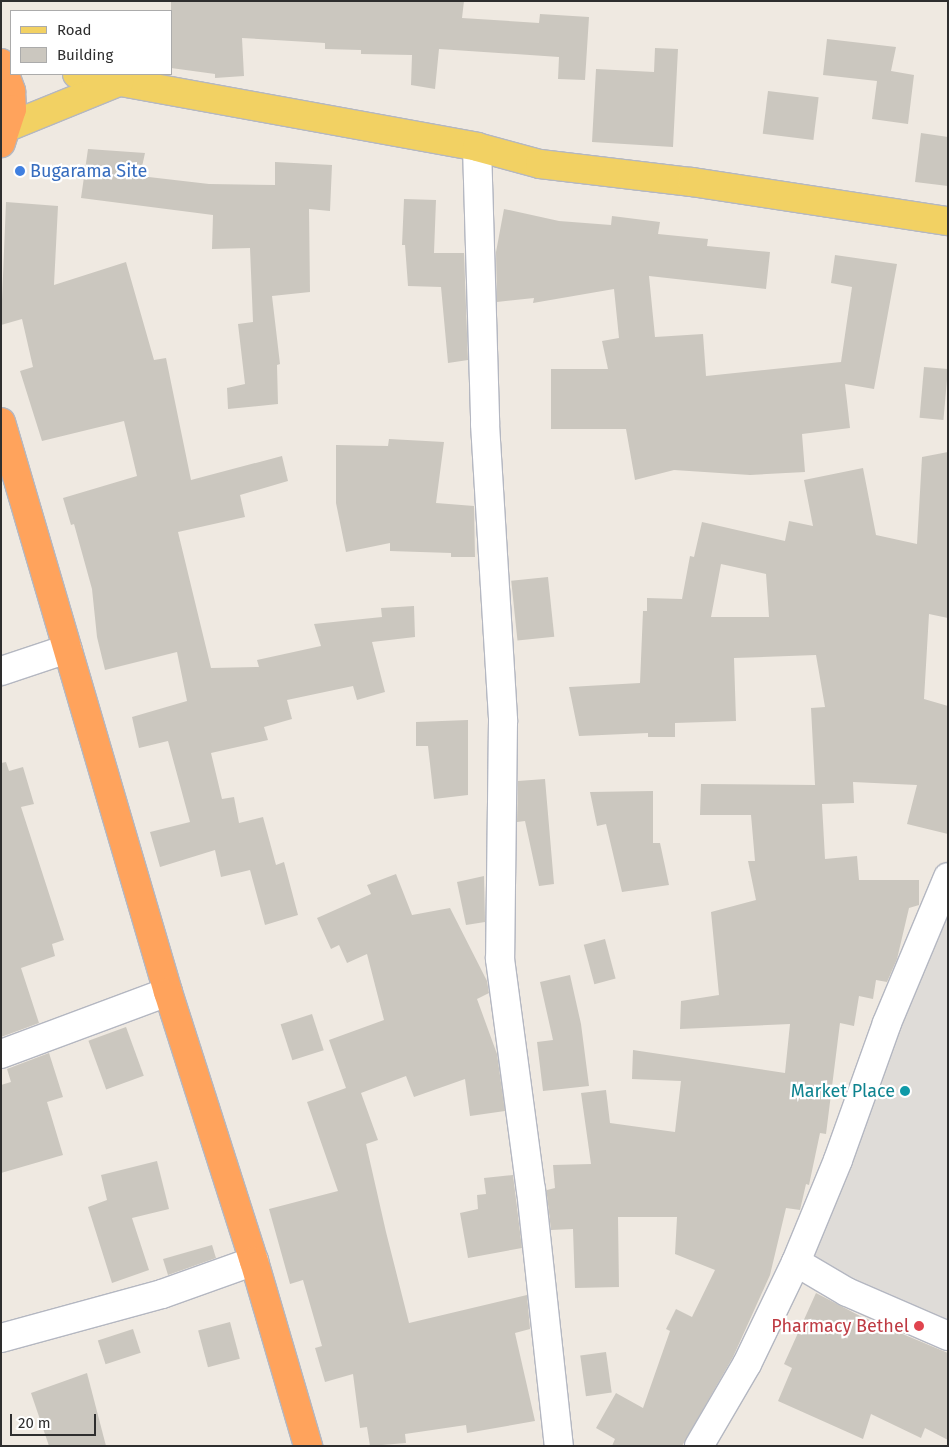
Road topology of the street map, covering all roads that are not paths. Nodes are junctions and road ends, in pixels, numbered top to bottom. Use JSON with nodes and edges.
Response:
{"nodes":[{"id":1,"x":1,"y":63,"type":"edge"},
{"id":2,"x":82,"y":75,"type":"edge"},
{"id":3,"x":119,"y":82,"type":"junction"},
{"id":4,"x":5,"y":135,"type":"edge"},
{"id":5,"x":477,"y":147,"type":"junction"},
{"id":6,"x":948,"y":221,"type":"edge"},
{"id":7,"x":1,"y":422,"type":"edge"},
{"id":8,"x":67,"y":650,"type":"junction"},
{"id":9,"x":1,"y":671,"type":"edge"},
{"id":10,"x":948,"y":877,"type":"edge"},
{"id":11,"x":168,"y":992,"type":"junction"},
{"id":12,"x":1,"y":1054,"type":"edge"},
{"id":13,"x":254,"y":1261,"type":"junction"},
{"id":14,"x":796,"y":1262,"type":"junction"},
{"id":15,"x":948,"y":1336,"type":"edge"},
{"id":16,"x":1,"y":1338,"type":"edge"},
{"id":17,"x":308,"y":1446,"type":"edge"},
{"id":18,"x":559,"y":1446,"type":"edge"},
{"id":19,"x":699,"y":1446,"type":"edge"}],
"edges":[{"from":1,"to":4,"type":"highway"},
{"from":2,"to":3,"type":"main road"},
{"from":3,"to":4,"type":"main road"},
{"from":3,"to":5,"type":"main road"},
{"from":5,"to":6,"type":"main road"},
{"from":5,"to":18,"type":"street"},
{"from":7,"to":8,"type":"highway"},
{"from":8,"to":9,"type":"street"},
{"from":8,"to":11,"type":"highway"},
{"from":10,"to":14,"type":"street"},
{"from":11,"to":12,"type":"street"},
{"from":11,"to":13,"type":"highway"},
{"from":13,"to":16,"type":"street"},
{"from":13,"to":17,"type":"highway"},
{"from":14,"to":15,"type":"street"},
{"from":14,"to":19,"type":"street"}]}
